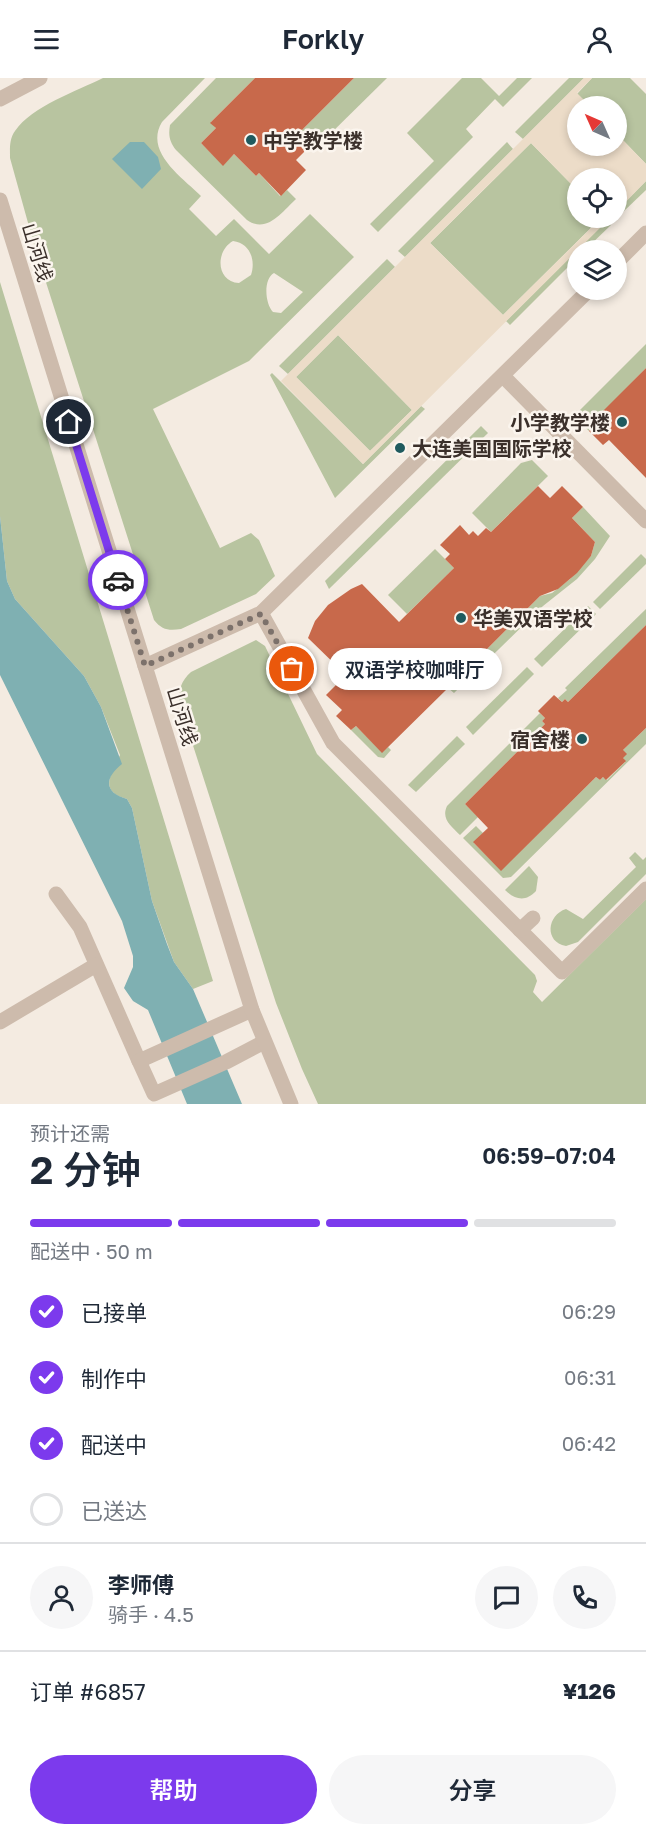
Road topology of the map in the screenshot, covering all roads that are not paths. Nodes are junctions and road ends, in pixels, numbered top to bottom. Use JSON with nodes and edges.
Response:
{"nodes":[{"id":1,"x":40,"y":78,"type":"edge"},
{"id":2,"x":0,"y":99,"type":"edge"},
{"id":3,"x":0,"y":200,"type":"edge"},
{"id":4,"x":646,"y":233,"type":"edge"},
{"id":5,"x":627,"y":251,"type":"edge"},
{"id":6,"x":580,"y":300,"type":"edge"},
{"id":7,"x":503,"y":376,"type":"junction"},
{"id":8,"x":646,"y":521,"type":"edge"},
{"id":9,"x":261,"y":614,"type":"junction"},
{"id":10,"x":145,"y":666,"type":"junction"},
{"id":11,"x":646,"y":889,"type":"edge"},
{"id":12,"x":56,"y":894,"type":"dead end"},
{"id":13,"x":533,"y":918,"type":"dead end"},
{"id":14,"x":520,"y":930,"type":"junction"},
{"id":15,"x":96,"y":965,"type":"junction"},
{"id":16,"x":252,"y":1010,"type":"junction"},
{"id":17,"x":0,"y":1022,"type":"edge"},
{"id":18,"x":264,"y":1042,"type":"junction"},
{"id":19,"x":139,"y":1061,"type":"junction"},
{"id":20,"x":156,"y":1099,"type":"edge"},
{"id":21,"x":291,"y":1104,"type":"edge"}],
"edges":[{"from":1,"to":2,"type":"street"},
{"from":3,"to":10,"type":"street","name":"山河线"},
{"from":4,"to":5,"type":"street"},
{"from":6,"to":7,"type":"street"},
{"from":7,"to":8,"type":"street"},
{"from":7,"to":9,"type":"street"},
{"from":9,"to":10,"type":"street"},
{"from":9,"to":14,"type":"street"},
{"from":10,"to":16,"type":"street","name":"山河线"},
{"from":11,"to":14,"type":"street"},
{"from":12,"to":15,"type":"street"},
{"from":13,"to":14,"type":"street"},
{"from":15,"to":17,"type":"street"},
{"from":15,"to":19,"type":"street"},
{"from":16,"to":18,"type":"street","name":"山河线"},
{"from":16,"to":19,"type":"street"},
{"from":18,"to":20,"type":"street"},
{"from":18,"to":21,"type":"street","name":"山河线"},
{"from":19,"to":20,"type":"street"}]}
